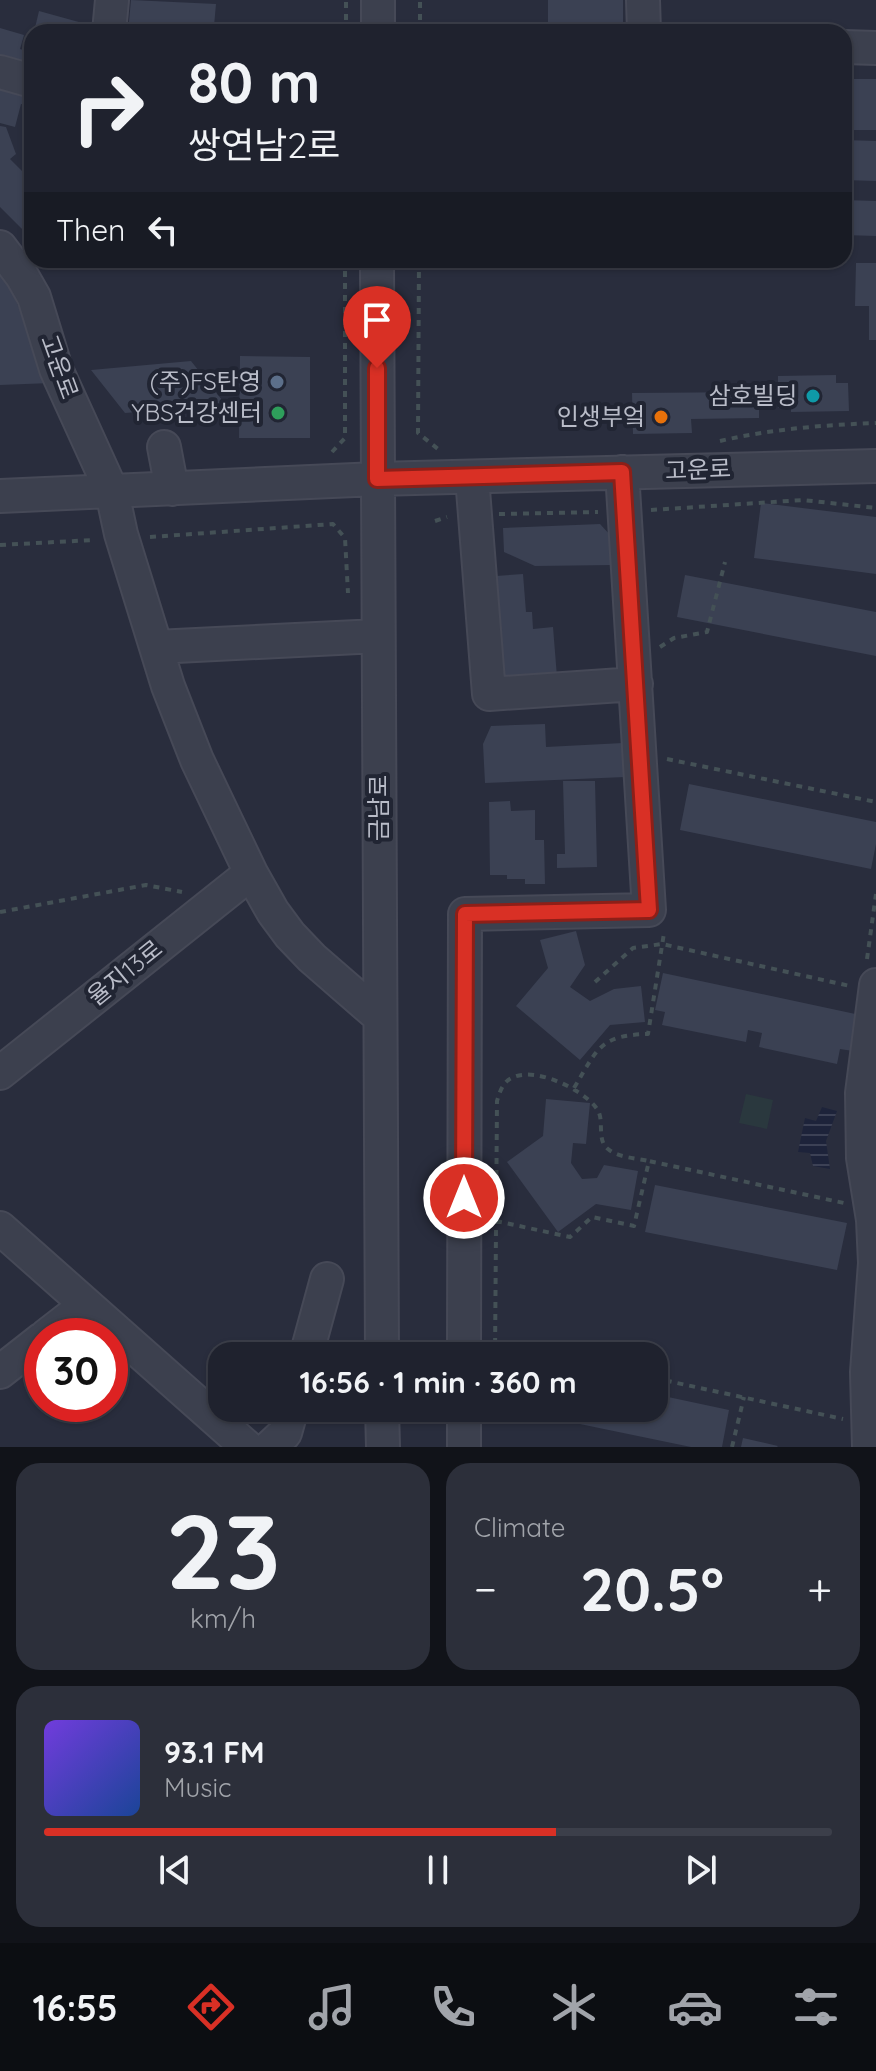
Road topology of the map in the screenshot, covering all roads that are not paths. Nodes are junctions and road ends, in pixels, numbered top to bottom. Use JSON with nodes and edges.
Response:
{"nodes":[{"id":1,"x":112,"y":0,"type":"edge"},
{"id":2,"x":378,"y":0,"type":"edge"},
{"id":3,"x":643,"y":0,"type":"edge"},
{"id":4,"x":110,"y":24,"type":"edge"},
{"id":5,"x":378,"y":24,"type":"edge"},
{"id":6,"x":644,"y":24,"type":"edge"},
{"id":7,"x":852,"y":47,"type":"edge"},
{"id":8,"x":876,"y":48,"type":"edge"},
{"id":9,"x":0,"y":72,"type":"edge"},
{"id":10,"x":24,"y":79,"type":"edge"},
{"id":11,"x":0,"y":247,"type":"edge"},
{"id":12,"x":377,"y":268,"type":"edge"},
{"id":13,"x":164,"y":447,"type":"dead end"},
{"id":14,"x":876,"y":466,"type":"edge"},
{"id":15,"x":622,"y":472,"type":"junction"},
{"id":16,"x":472,"y":477,"type":"junction"},
{"id":17,"x":377,"y":479,"type":"junction"},
{"id":18,"x":172,"y":489,"type":"junction"},
{"id":19,"x":112,"y":492,"type":"junction"},
{"id":20,"x":0,"y":496,"type":"edge"},
{"id":21,"x":378,"y":636,"type":"junction"},
{"id":22,"x":156,"y":647,"type":"junction"},
{"id":23,"x":636,"y":684,"type":"junction"},
{"id":24,"x":251,"y":873,"type":"junction"},
{"id":25,"x":870,"y":987,"type":"edge"},
{"id":26,"x":380,"y":1017,"type":"junction"},
{"id":27,"x":0,"y":1073,"type":"edge"},
{"id":28,"x":0,"y":1228,"type":"edge"},
{"id":29,"x":327,"y":1279,"type":"dead end"},
{"id":30,"x":86,"y":1305,"type":"junction"},
{"id":31,"x":69,"y":1318,"type":"edge"},
{"id":32,"x":310,"y":1342,"type":"edge"},
{"id":33,"x":382,"y":1342,"type":"edge"},
{"id":34,"x":464,"y":1342,"type":"edge"},
{"id":35,"x":24,"y":1353,"type":"edge"},
{"id":36,"x":0,"y":1372,"type":"edge"},
{"id":37,"x":288,"y":1422,"type":"edge"},
{"id":38,"x":382,"y":1422,"type":"edge"},
{"id":39,"x":464,"y":1422,"type":"edge"},
{"id":40,"x":247,"y":1447,"type":"edge"},
{"id":41,"x":270,"y":1447,"type":"edge"},
{"id":42,"x":383,"y":1447,"type":"edge"},
{"id":43,"x":464,"y":1447,"type":"edge"},
{"id":44,"x":869,"y":1447,"type":"edge"}],
"edges":[{"from":1,"to":4,"type":"street"},
{"from":2,"to":5,"type":"street"},
{"from":3,"to":6,"type":"street"},
{"from":7,"to":8,"type":"street"},
{"from":9,"to":10,"type":"street"},
{"from":11,"to":19,"type":"street","name":"고운로"},
{"from":12,"to":17,"type":"street","name":"금남로"},
{"from":13,"to":18,"type":"street"},
{"from":14,"to":15,"type":"street","name":"고운로"},
{"from":15,"to":16,"type":"street","name":"고운로"},
{"from":15,"to":23,"type":"street"},
{"from":16,"to":17,"type":"street","name":"고운로"},
{"from":16,"to":23,"type":"street"},
{"from":17,"to":18,"type":"street","name":"고운로"},
{"from":17,"to":21,"type":"street","name":"금남로"},
{"from":18,"to":19,"type":"street","name":"고운로"},
{"from":19,"to":20,"type":"street","name":"고운로"},
{"from":19,"to":22,"type":"street","name":"고운로"},
{"from":21,"to":22,"type":"street"},
{"from":21,"to":26,"type":"street","name":"금남로"},
{"from":22,"to":24,"type":"street","name":"고운로"},
{"from":23,"to":34,"type":"street"},
{"from":24,"to":26,"type":"street"},
{"from":24,"to":27,"type":"street","name":"율지13로"},
{"from":25,"to":44,"type":"street"},
{"from":26,"to":33,"type":"street","name":"금남로"},
{"from":28,"to":30,"type":"street"},
{"from":29,"to":32,"type":"street"},
{"from":30,"to":31,"type":"street"},
{"from":30,"to":40,"type":"street"},
{"from":35,"to":36,"type":"street"},
{"from":37,"to":41,"type":"street"},
{"from":38,"to":42,"type":"street"},
{"from":39,"to":43,"type":"street"}]}
